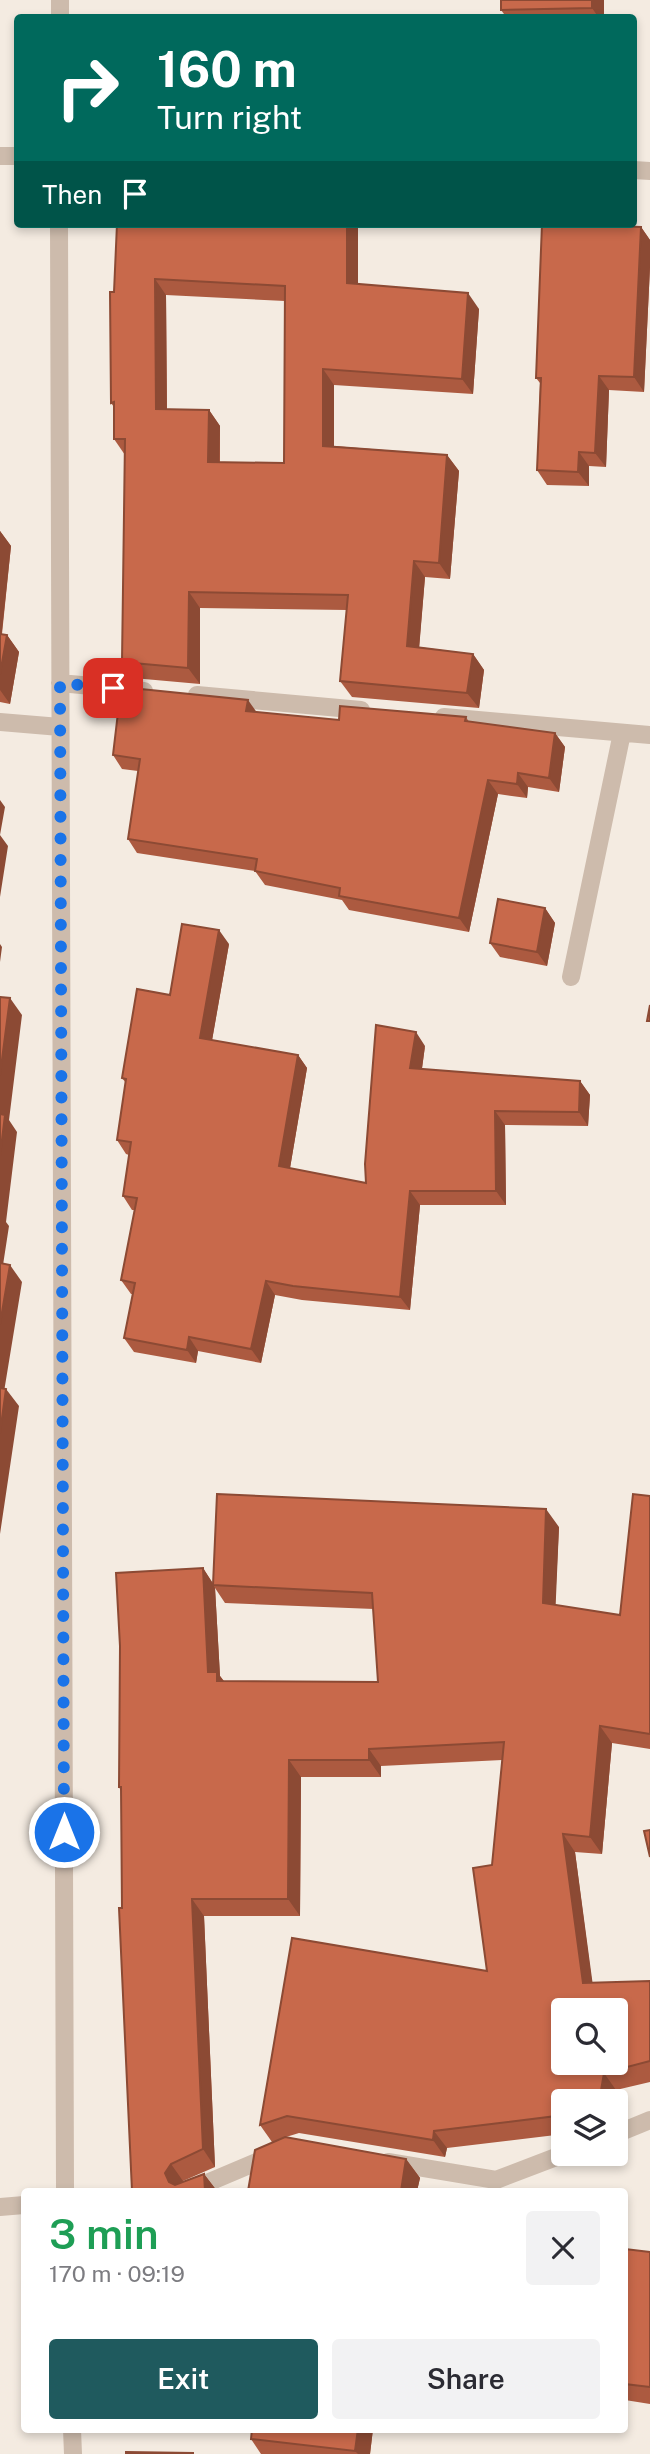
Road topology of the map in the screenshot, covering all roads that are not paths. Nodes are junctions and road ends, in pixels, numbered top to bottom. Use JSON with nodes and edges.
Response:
{"nodes":[{"id":1,"x":59,"y":228,"type":"edge"},
{"id":2,"x":60,"y":683,"type":"junction"},
{"id":3,"x":156,"y":692,"type":"edge"},
{"id":4,"x":183,"y":694,"type":"edge"},
{"id":5,"x":375,"y":711,"type":"edge"},
{"id":6,"x":430,"y":716,"type":"edge"},
{"id":7,"x":0,"y":722,"type":"edge"},
{"id":8,"x":60,"y":727,"type":"junction"},
{"id":9,"x":622,"y":733,"type":"junction"},
{"id":10,"x":650,"y":735,"type":"edge"},
{"id":11,"x":571,"y":977,"type":"dead end"},
{"id":12,"x":650,"y":2120,"type":"edge"},
{"id":13,"x":628,"y":2129,"type":"edge"},
{"id":14,"x":285,"y":2150,"type":"edge"},
{"id":15,"x":372,"y":2159,"type":"edge"},
{"id":16,"x":551,"y":2159,"type":"edge"},
{"id":17,"x":65,"y":2188,"type":"edge"},
{"id":18,"x":195,"y":2188,"type":"edge"},
{"id":19,"x":21,"y":2205,"type":"edge"},
{"id":20,"x":0,"y":2207,"type":"edge"},
{"id":21,"x":72,"y":2433,"type":"edge"},
{"id":22,"x":73,"y":2454,"type":"edge"}],
"edges":[{"from":1,"to":2,"type":"street"},
{"from":2,"to":3,"type":"street"},
{"from":2,"to":8,"type":"street"},
{"from":4,"to":5,"type":"street"},
{"from":6,"to":9,"type":"street"},
{"from":7,"to":8,"type":"street"},
{"from":8,"to":17,"type":"street"},
{"from":9,"to":10,"type":"street"},
{"from":9,"to":11,"type":"street"},
{"from":12,"to":13,"type":"street"},
{"from":14,"to":18,"type":"street"},
{"from":15,"to":16,"type":"street"},
{"from":19,"to":20,"type":"street"},
{"from":21,"to":22,"type":"street"}]}
